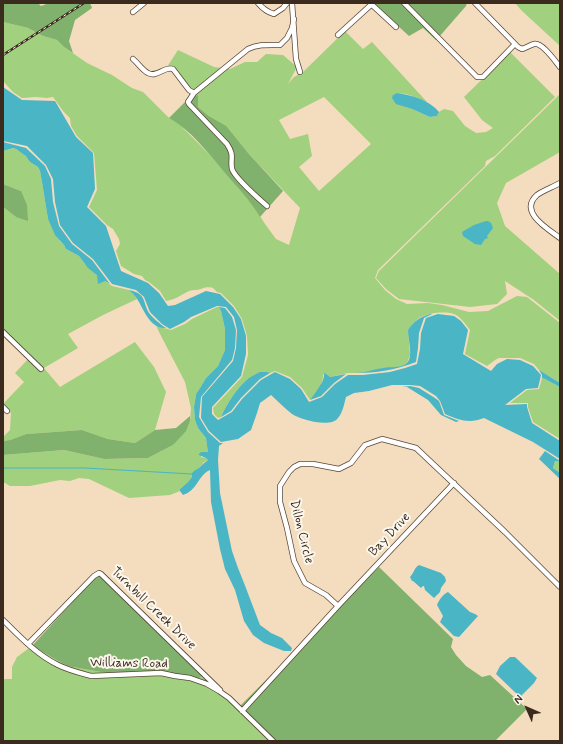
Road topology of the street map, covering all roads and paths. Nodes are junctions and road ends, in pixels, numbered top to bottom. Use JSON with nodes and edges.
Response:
{"nodes":[{"id":1,"x":144,"y":3,"type":"edge"},
{"id":2,"x":258,"y":3,"type":"edge"},
{"id":3,"x":286,"y":3,"type":"edge"},
{"id":4,"x":292,"y":3,"type":"edge"},
{"id":5,"x":371,"y":3,"type":"edge"},
{"id":6,"x":404,"y":3,"type":"edge"},
{"id":7,"x":475,"y":3,"type":"edge"},
{"id":8,"x":133,"y":12,"type":"dead end"},
{"id":9,"x":294,"y":19,"type":"junction"},
{"id":10,"x":396,"y":27,"type":"dead end"},
{"id":11,"x":338,"y":35,"type":"dead end"},
{"id":12,"x":515,"y":44,"type":"junction"},
{"id":13,"x":133,"y":59,"type":"dead end"},
{"id":14,"x":560,"y":67,"type":"edge"},
{"id":15,"x":300,"y":72,"type":"dead end"},
{"id":16,"x":194,"y":93,"type":"junction"},
{"id":17,"x":560,"y":183,"type":"edge"},
{"id":18,"x":267,"y":206,"type":"dead end"},
{"id":19,"x":560,"y":238,"type":"edge"},
{"id":20,"x":3,"y":332,"type":"edge"},
{"id":21,"x":41,"y":369,"type":"dead end"},
{"id":22,"x":3,"y":407,"type":"edge"},
{"id":23,"x":8,"y":411,"type":"dead end"},
{"id":24,"x":454,"y":483,"type":"junction"},
{"id":25,"x":560,"y":587,"type":"edge"},
{"id":26,"x":338,"y":606,"type":"junction"},
{"id":27,"x":3,"y":620,"type":"edge"},
{"id":28,"x":28,"y":644,"type":"junction"},
{"id":29,"x":229,"y":698,"type":"junction"},
{"id":30,"x":242,"y":711,"type":"junction"},
{"id":31,"x":273,"y":741,"type":"edge"}],
"edges":[{"from":1,"to":8,"type":"street"},
{"from":2,"to":3,"type":"street"},
{"from":4,"to":9,"type":"street"},
{"from":5,"to":10,"type":"street"},
{"from":5,"to":11,"type":"street"},
{"from":6,"to":12,"type":"street"},
{"from":7,"to":12,"type":"street"},
{"from":9,"to":15,"type":"street"},
{"from":9,"to":16,"type":"street"},
{"from":12,"to":14,"type":"street"},
{"from":13,"to":16,"type":"street"},
{"from":16,"to":18,"type":"street"},
{"from":17,"to":19,"type":"street"},
{"from":20,"to":21,"type":"street"},
{"from":22,"to":23,"type":"street"},
{"from":24,"to":25,"type":"street"},
{"from":24,"to":26,"type":"street","name":"Bay Drive"},
{"from":24,"to":26,"type":"street","name":"Dillon Circle"},
{"from":26,"to":30,"type":"street","name":"Bay Drive"},
{"from":27,"to":28,"type":"street","name":"Williams Road"},
{"from":28,"to":29,"type":"street","name":"Williams Road"},
{"from":28,"to":29,"type":"street","name":"Turnbull Creek Drive"},
{"from":29,"to":30,"type":"street","name":"Williams Road"},
{"from":30,"to":31,"type":"street","name":"Williams Road"}]}
